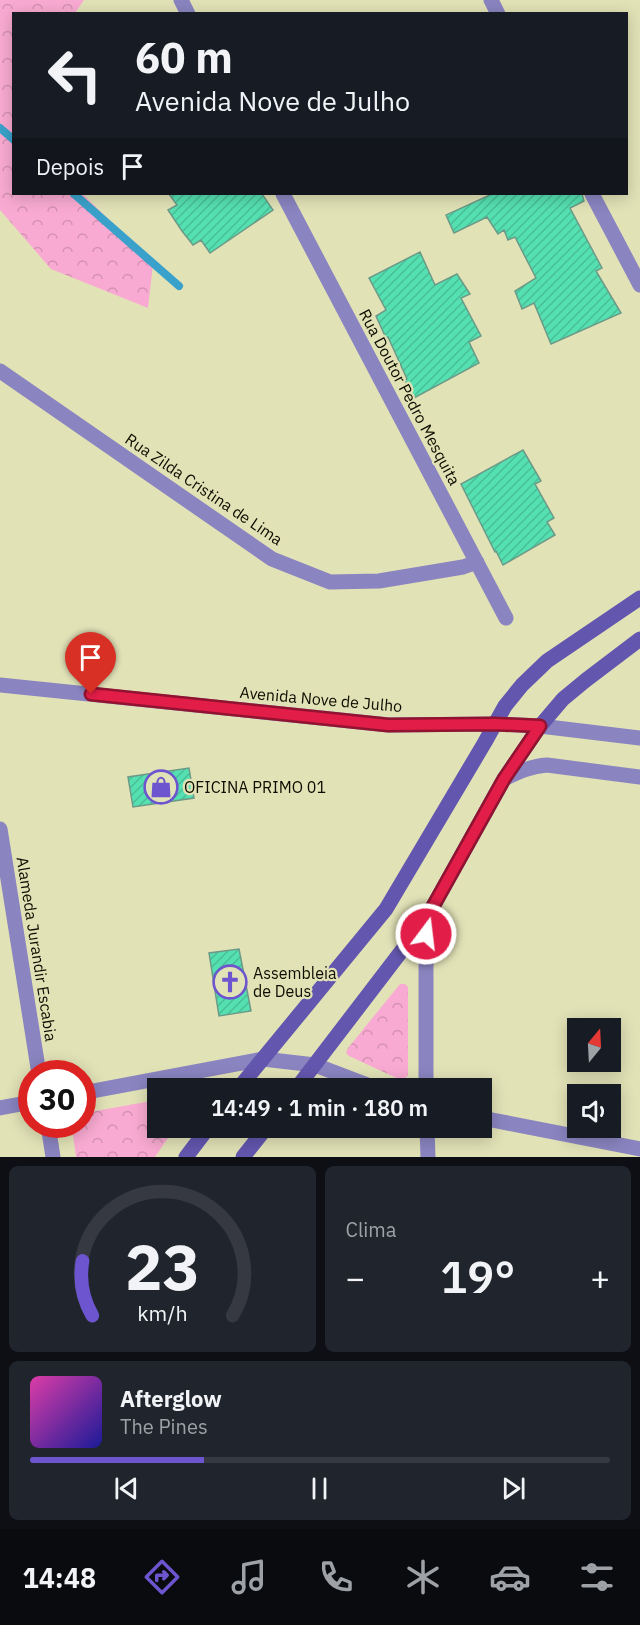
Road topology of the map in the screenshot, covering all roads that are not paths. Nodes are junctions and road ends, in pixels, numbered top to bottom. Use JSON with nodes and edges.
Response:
{"nodes":[{"id":1,"x":284,"y":195,"type":"edge"},
{"id":2,"x":593,"y":195,"type":"edge"},
{"id":3,"x":640,"y":285,"type":"edge"},
{"id":4,"x":0,"y":371,"type":"edge"},
{"id":5,"x":477,"y":562,"type":"junction"},
{"id":6,"x":640,"y":598,"type":"edge"},
{"id":7,"x":506,"y":618,"type":"dead end"},
{"id":8,"x":640,"y":639,"type":"edge"},
{"id":9,"x":0,"y":685,"type":"edge"},
{"id":10,"x":495,"y":724,"type":"junction"},
{"id":11,"x":540,"y":726,"type":"junction"},
{"id":12,"x":640,"y":738,"type":"edge"},
{"id":13,"x":640,"y":777,"type":"edge"},
{"id":14,"x":504,"y":779,"type":"junction"},
{"id":15,"x":0,"y":829,"type":"edge"},
{"id":16,"x":426,"y":919,"type":"junction"},
{"id":17,"x":263,"y":1059,"type":"junction"},
{"id":18,"x":37,"y":1060,"type":"edge"},
{"id":19,"x":315,"y":1065,"type":"junction"},
{"id":20,"x":247,"y":1078,"type":"edge"},
{"id":21,"x":305,"y":1078,"type":"edge"},
{"id":22,"x":349,"y":1078,"type":"edge"},
{"id":23,"x":426,"y":1078,"type":"edge"},
{"id":24,"x":96,"y":1090,"type":"edge"},
{"id":25,"x":18,"y":1105,"type":"edge"},
{"id":26,"x":0,"y":1108,"type":"edge"},
{"id":27,"x":492,"y":1120,"type":"edge"},
{"id":28,"x":50,"y":1138,"type":"edge"},
{"id":29,"x":200,"y":1138,"type":"edge"},
{"id":30,"x":258,"y":1138,"type":"edge"},
{"id":31,"x":427,"y":1138,"type":"edge"},
{"id":32,"x":640,"y":1149,"type":"edge"},
{"id":33,"x":53,"y":1157,"type":"edge"},
{"id":34,"x":186,"y":1157,"type":"edge"},
{"id":35,"x":243,"y":1157,"type":"edge"},
{"id":36,"x":428,"y":1157,"type":"edge"}],
"edges":[{"from":1,"to":5,"type":"street","name":"Rua Doutor Pedro Mesquita"},
{"from":2,"to":3,"type":"street"},
{"from":4,"to":5,"type":"street","name":"Rua Zilda Cristina de Lima"},
{"from":5,"to":7,"type":"street","name":"Rua Doutor Pedro Mesquita"},
{"from":6,"to":10,"type":"main road"},
{"from":8,"to":11,"type":"main road"},
{"from":9,"to":10,"type":"street","name":"Avenida Nove de Julho"},
{"from":10,"to":11,"type":"street","name":"Avenida Nove de Julho"},
{"from":10,"to":17,"type":"main road"},
{"from":11,"to":12,"type":"street","name":"Avenida Nove de Julho"},
{"from":11,"to":14,"type":"main road"},
{"from":13,"to":14,"type":"street"},
{"from":14,"to":16,"type":"main road"},
{"from":15,"to":18,"type":"street","name":"Alameda Jurandir Escabia"},
{"from":16,"to":19,"type":"main road"},
{"from":16,"to":23,"type":"street"},
{"from":17,"to":19,"type":"street"},
{"from":17,"to":20,"type":"main road"},
{"from":17,"to":24,"type":"street"},
{"from":19,"to":21,"type":"main road"},
{"from":19,"to":22,"type":"street"},
{"from":25,"to":26,"type":"street"},
{"from":27,"to":32,"type":"street"},
{"from":28,"to":33,"type":"street"},
{"from":29,"to":34,"type":"main road"},
{"from":30,"to":35,"type":"main road"},
{"from":31,"to":36,"type":"street"}]}
